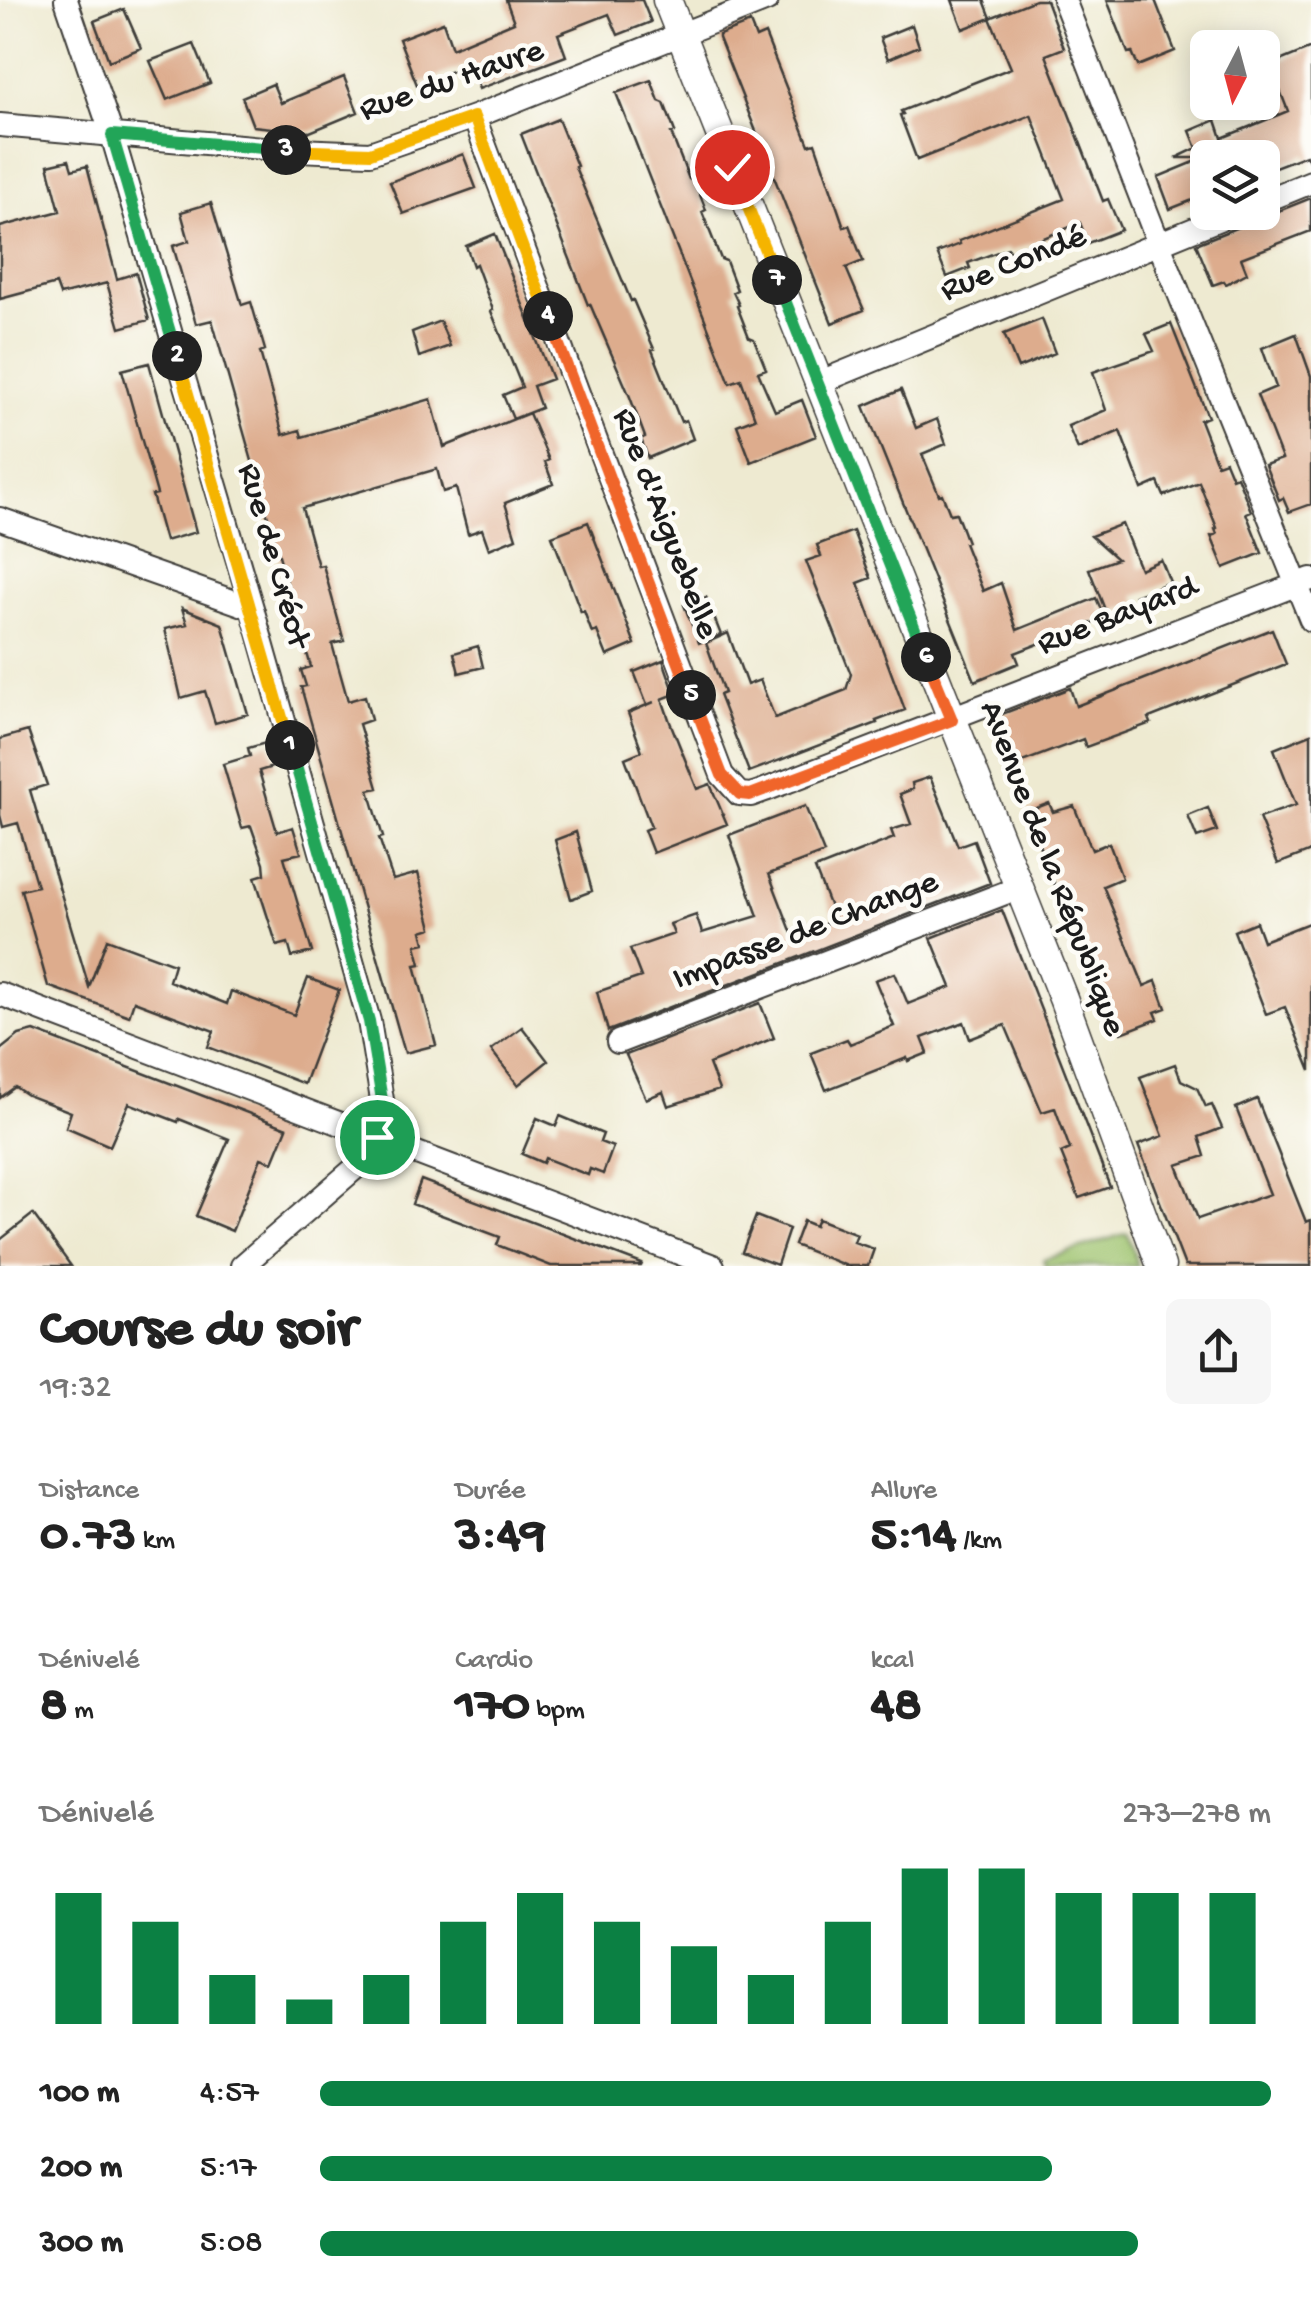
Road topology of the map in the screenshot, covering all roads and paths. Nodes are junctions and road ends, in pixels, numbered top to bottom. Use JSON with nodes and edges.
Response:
{"nodes":[{"id":1,"x":66,"y":0,"type":"edge"},
{"id":2,"x":667,"y":0,"type":"edge"},
{"id":3,"x":767,"y":0,"type":"edge"},
{"id":4,"x":1064,"y":0,"type":"edge"},
{"id":5,"x":680,"y":34,"type":"junction"},
{"id":6,"x":474,"y":117,"type":"junction"},
{"id":7,"x":0,"y":124,"type":"edge"},
{"id":8,"x":112,"y":135,"type":"junction"},
{"id":9,"x":1311,"y":182,"type":"edge"},
{"id":10,"x":1280,"y":195,"type":"edge"},
{"id":11,"x":1193,"y":230,"type":"edge"},
{"id":12,"x":1159,"y":244,"type":"junction"},
{"id":13,"x":818,"y":382,"type":"junction"},
{"id":14,"x":0,"y":518,"type":"edge"},
{"id":15,"x":1304,"y":582,"type":"edge"},
{"id":16,"x":252,"y":608,"type":"junction"},
{"id":17,"x":1311,"y":620,"type":"edge"},
{"id":18,"x":952,"y":720,"type":"junction"},
{"id":19,"x":1018,"y":888,"type":"junction"},
{"id":20,"x":0,"y":993,"type":"edge"},
{"id":21,"x":618,"y":1042,"type":"dead end"},
{"id":22,"x":377,"y":1137,"type":"junction"},
{"id":23,"x":242,"y":1266,"type":"edge"},
{"id":24,"x":713,"y":1266,"type":"edge"},
{"id":25,"x":1161,"y":1266,"type":"edge"}],
"edges":[{"from":1,"to":8,"type":"street","name":"Rue de Créot"},
{"from":2,"to":5,"type":"street","name":"Avenue de la République"},
{"from":3,"to":5,"type":"street","name":"Rue du Havre"},
{"from":4,"to":12,"type":"street"},
{"from":5,"to":6,"type":"street","name":"Rue du Havre"},
{"from":5,"to":13,"type":"street","name":"Avenue de la République"},
{"from":6,"to":8,"type":"street","name":"Rue du Havre"},
{"from":6,"to":18,"type":"street","name":"Rue d'Aiguebelle"},
{"from":7,"to":8,"type":"street","name":"Rue du Havre"},
{"from":8,"to":16,"type":"street","name":"Rue de Créot"},
{"from":9,"to":10,"type":"street"},
{"from":11,"to":12,"type":"street","name":"Rue Condé"},
{"from":12,"to":13,"type":"street","name":"Rue Condé"},
{"from":12,"to":15,"type":"street"},
{"from":13,"to":18,"type":"street","name":"Avenue de la République"},
{"from":14,"to":16,"type":"street"},
{"from":15,"to":17,"type":"street"},
{"from":15,"to":18,"type":"street","name":"Rue Bayard"},
{"from":16,"to":22,"type":"street","name":"Rue de Créot"},
{"from":18,"to":19,"type":"street","name":"Avenue de la République"},
{"from":19,"to":21,"type":"street","name":"Impasse de Change"},
{"from":19,"to":25,"type":"street","name":"Avenue de la République"},
{"from":20,"to":22,"type":"street"},
{"from":22,"to":23,"type":"street"},
{"from":22,"to":24,"type":"street"}]}
